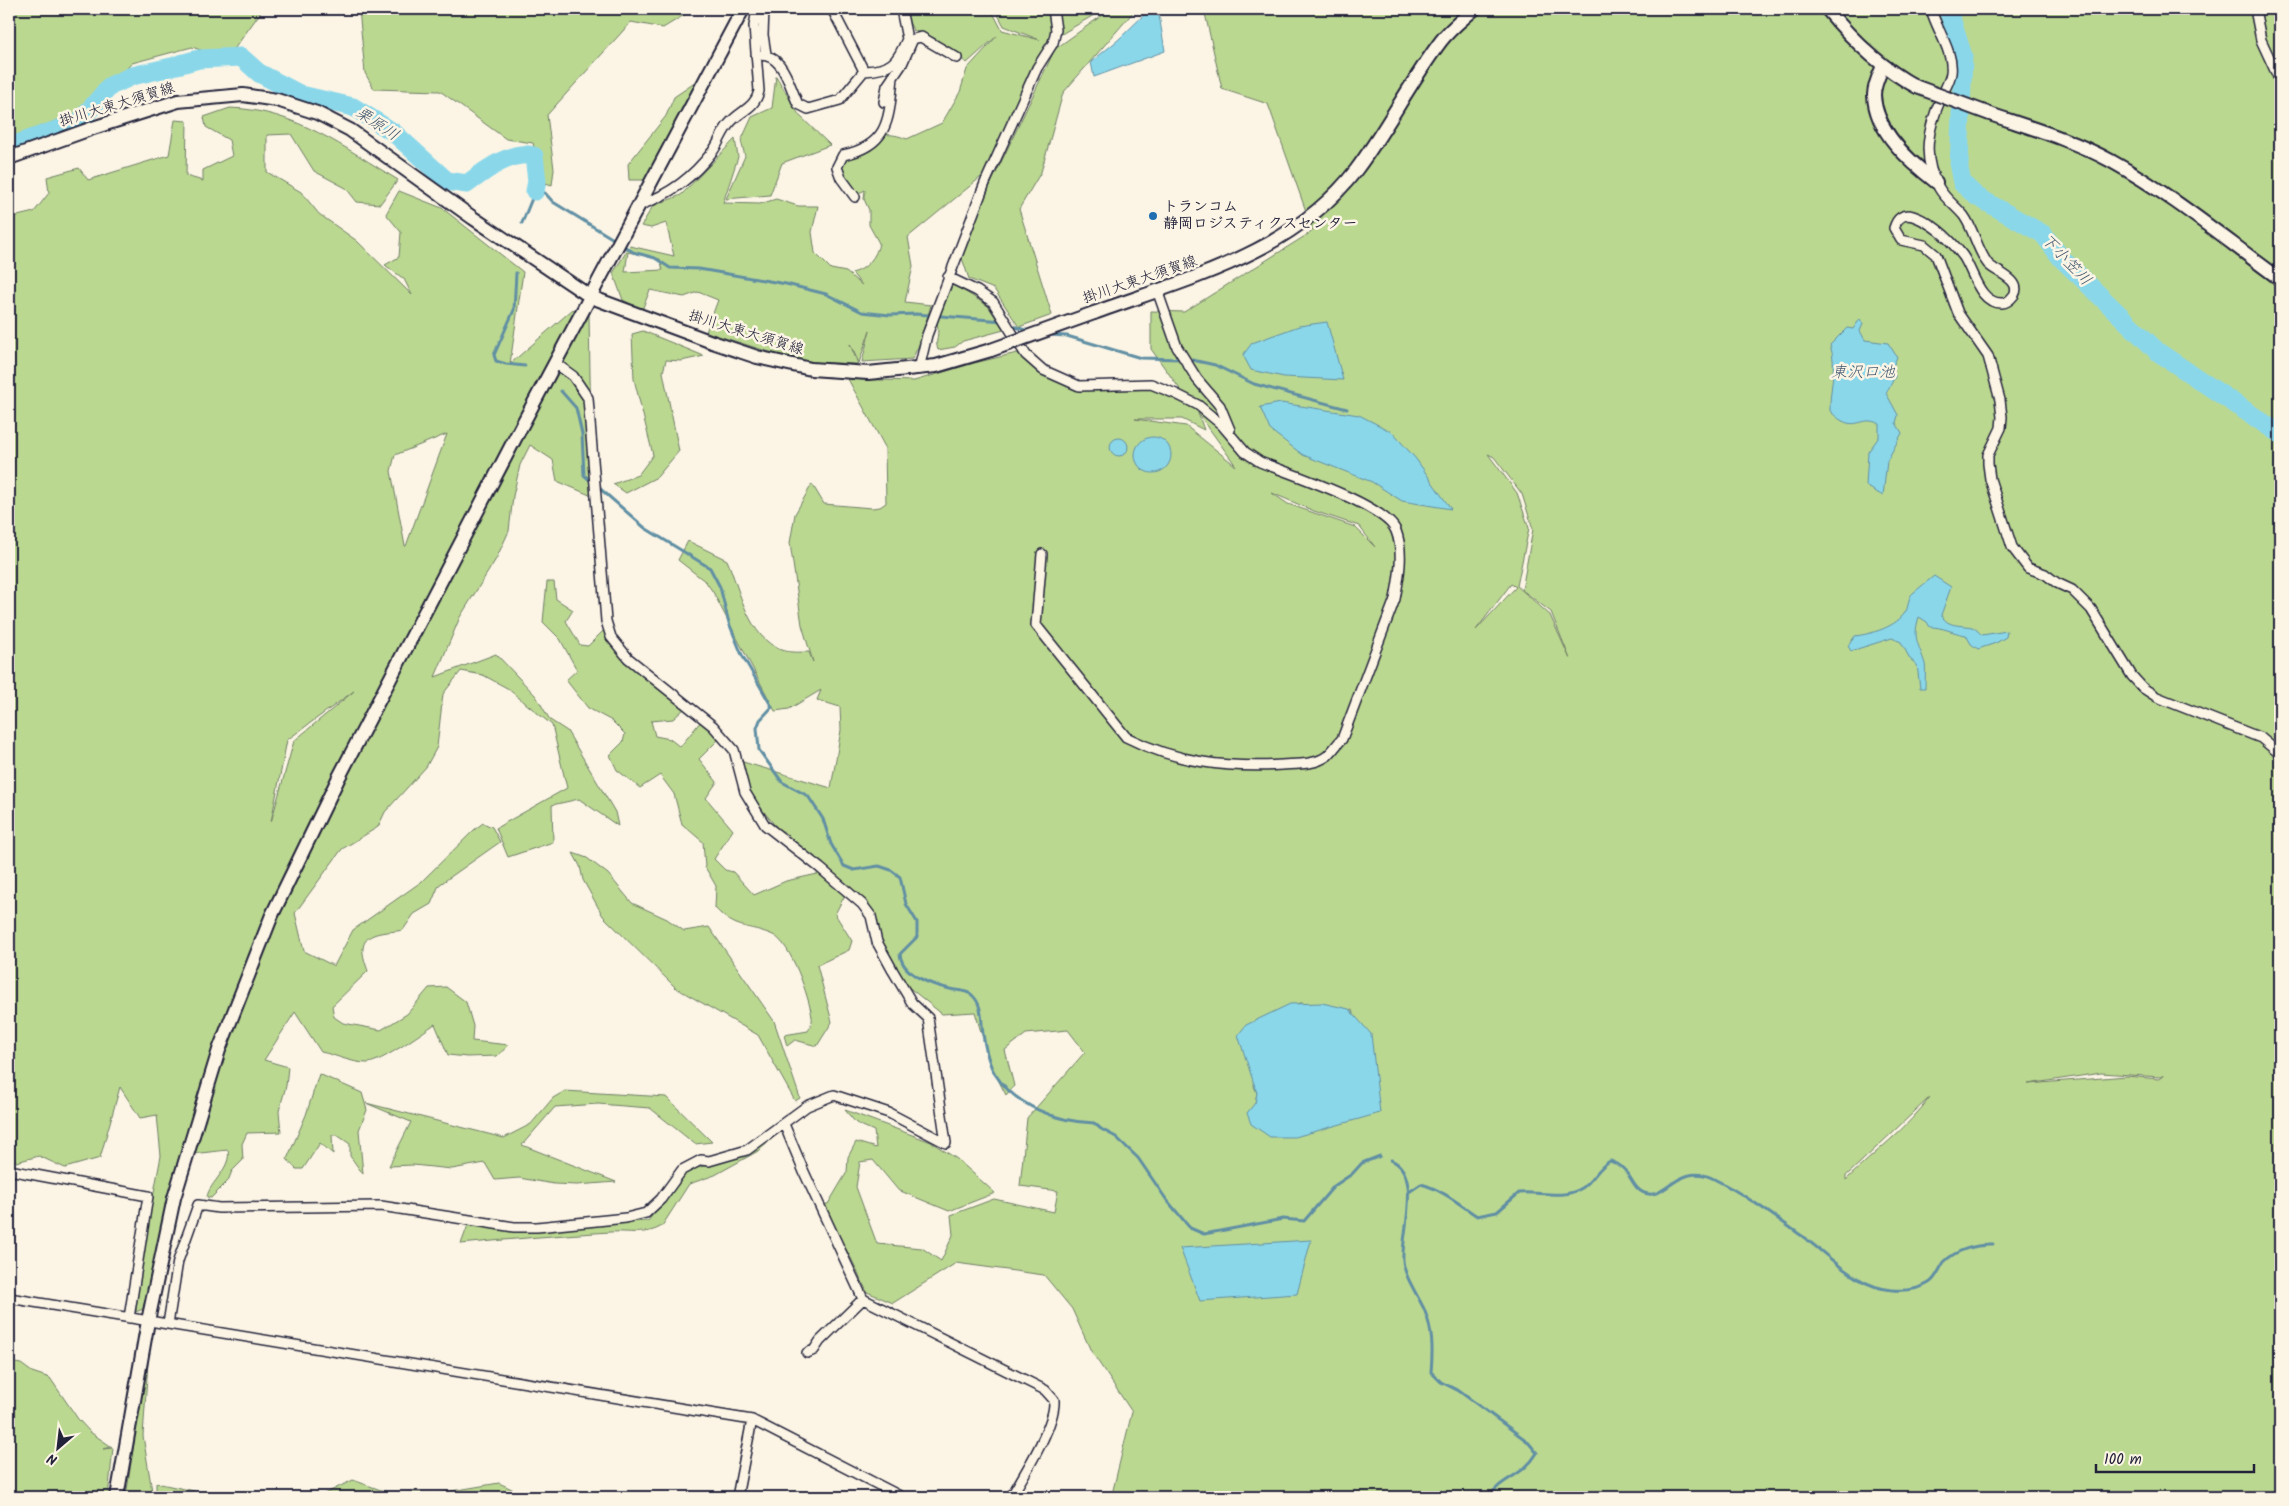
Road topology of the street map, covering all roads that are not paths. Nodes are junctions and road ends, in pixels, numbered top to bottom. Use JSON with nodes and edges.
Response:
{"nodes":[{"id":1,"x":743,"y":9,"type":"edge"},
{"id":2,"x":757,"y":9,"type":"edge"},
{"id":3,"x":764,"y":9,"type":"edge"},
{"id":4,"x":832,"y":9,"type":"edge"},
{"id":5,"x":901,"y":9,"type":"edge"},
{"id":6,"x":1053,"y":9,"type":"edge"},
{"id":7,"x":1474,"y":9,"type":"edge"},
{"id":8,"x":1826,"y":9,"type":"edge"},
{"id":9,"x":1931,"y":9,"type":"edge"},
{"id":10,"x":2255,"y":9,"type":"edge"},
{"id":11,"x":908,"y":43,"type":"junction"},
{"id":12,"x":766,"y":54,"type":"junction"},
{"id":13,"x":756,"y":56,"type":"junction"},
{"id":14,"x":957,"y":58,"type":"dead end"},
{"id":15,"x":1883,"y":66,"type":"junction"},
{"id":16,"x":864,"y":71,"type":"junction"},
{"id":17,"x":893,"y":77,"type":"junction"},
{"id":18,"x":2280,"y":81,"type":"edge"},
{"id":19,"x":884,"y":102,"type":"dead end"},
{"id":20,"x":9,"y":158,"type":"edge"},
{"id":21,"x":1936,"y":182,"type":"junction"},
{"id":22,"x":855,"y":197,"type":"dead end"},
{"id":23,"x":640,"y":205,"type":"junction"},
{"id":24,"x":948,"y":277,"type":"junction"},
{"id":25,"x":2280,"y":279,"type":"edge"},
{"id":26,"x":1157,"y":290,"type":"junction"},
{"id":27,"x":591,"y":297,"type":"junction"},
{"id":28,"x":555,"y":363,"type":"junction"},
{"id":29,"x":918,"y":369,"type":"junction"},
{"id":30,"x":1232,"y":437,"type":"junction"},
{"id":31,"x":1042,"y":554,"type":"dead end"},
{"id":32,"x":2280,"y":754,"type":"edge"},
{"id":33,"x":784,"y":1124,"type":"junction"},
{"id":34,"x":9,"y":1170,"type":"edge"},
{"id":35,"x":9,"y":1298,"type":"edge"},
{"id":36,"x":863,"y":1299,"type":"junction"},
{"id":37,"x":129,"y":1318,"type":"junction"},
{"id":38,"x":148,"y":1321,"type":"junction"},
{"id":39,"x":168,"y":1324,"type":"junction"},
{"id":40,"x":807,"y":1353,"type":"dead end"},
{"id":41,"x":752,"y":1420,"type":"junction"},
{"id":42,"x":117,"y":1497,"type":"edge"},
{"id":43,"x":737,"y":1497,"type":"edge"},
{"id":44,"x":902,"y":1497,"type":"edge"},
{"id":45,"x":1011,"y":1497,"type":"edge"}],
"edges":[{"from":1,"to":23,"type":"street"},
{"from":2,"to":13,"type":"street"},
{"from":3,"to":12,"type":"street"},
{"from":4,"to":16,"type":"street"},
{"from":5,"to":11,"type":"street"},
{"from":6,"to":24,"type":"street"},
{"from":7,"to":26,"type":"street","name":"掛川大東大須賀線"},
{"from":8,"to":15,"type":"street"},
{"from":9,"to":21,"type":"street"},
{"from":10,"to":18,"type":"street"},
{"from":11,"to":14,"type":"street"},
{"from":11,"to":16,"type":"street"},
{"from":11,"to":17,"type":"street"},
{"from":12,"to":13,"type":"street"},
{"from":12,"to":16,"type":"street"},
{"from":13,"to":23,"type":"street"},
{"from":15,"to":21,"type":"street"},
{"from":15,"to":25,"type":"street","bridge":true},
{"from":17,"to":19,"type":"street"},
{"from":17,"to":22,"type":"street"},
{"from":20,"to":27,"type":"street","name":"掛川大東大須賀線"},
{"from":21,"to":32,"type":"street"},
{"from":23,"to":27,"type":"street"},
{"from":24,"to":29,"type":"street"},
{"from":24,"to":30,"type":"street"},
{"from":26,"to":29,"type":"street","name":"掛川大東大須賀線","bridge":true},
{"from":26,"to":30,"type":"street"},
{"from":27,"to":28,"type":"street"},
{"from":27,"to":29,"type":"street","name":"掛川大東大須賀線"},
{"from":28,"to":33,"type":"street"},
{"from":28,"to":38,"type":"street"},
{"from":30,"to":31,"type":"street"},
{"from":33,"to":36,"type":"street"},
{"from":33,"to":39,"type":"street"},
{"from":34,"to":37,"type":"street"},
{"from":35,"to":37,"type":"street"},
{"from":36,"to":40,"type":"street"},
{"from":36,"to":45,"type":"street"},
{"from":37,"to":38,"type":"street"},
{"from":38,"to":39,"type":"street"},
{"from":38,"to":42,"type":"street"},
{"from":39,"to":41,"type":"street"},
{"from":41,"to":43,"type":"street"},
{"from":41,"to":44,"type":"street"}]}
